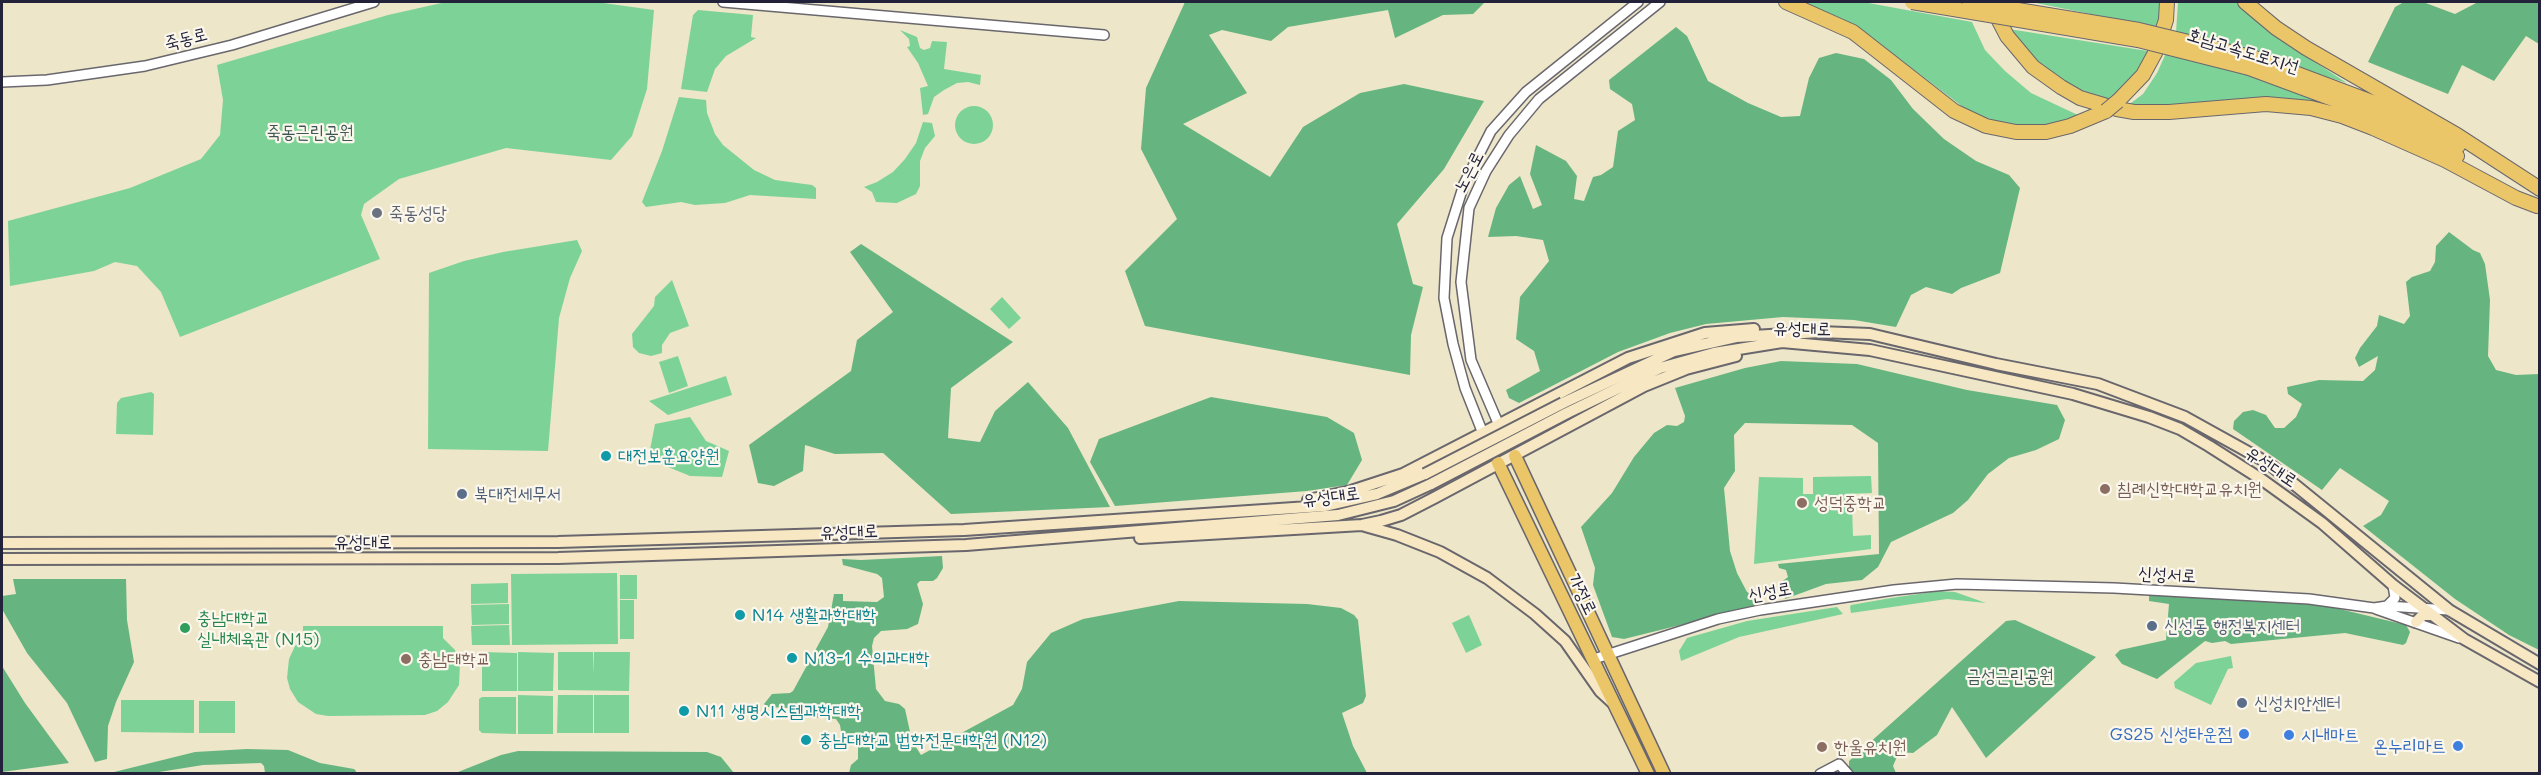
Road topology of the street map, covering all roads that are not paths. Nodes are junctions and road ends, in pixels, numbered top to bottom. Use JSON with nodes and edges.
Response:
{"nodes":[{"id":1,"x":374,"y":2,"type":"edge"},
{"id":2,"x":723,"y":2,"type":"edge"},
{"id":3,"x":1638,"y":2,"type":"edge"},
{"id":4,"x":1660,"y":2,"type":"edge"},
{"id":5,"x":1786,"y":2,"type":"edge"},
{"id":6,"x":1912,"y":2,"type":"edge"},
{"id":7,"x":1970,"y":2,"type":"edge"},
{"id":8,"x":1989,"y":2,"type":"edge"},
{"id":9,"x":2167,"y":2,"type":"edge"},
{"id":10,"x":2245,"y":2,"type":"edge"},
{"id":11,"x":1104,"y":35,"type":"dead end"},
{"id":12,"x":2252,"y":63,"type":"junction"},
{"id":13,"x":2,"y":82,"type":"edge"},
{"id":14,"x":2540,"y":189,"type":"edge"},
{"id":15,"x":2539,"y":203,"type":"edge"},
{"id":16,"x":1820,"y":332,"type":"junction"},
{"id":17,"x":1819,"y":344,"type":"junction"},
{"id":18,"x":1565,"y":408,"type":"junction"},
{"id":19,"x":1498,"y":423,"type":"junction"},
{"id":20,"x":1482,"y":431,"type":"junction"},
{"id":21,"x":1515,"y":456,"type":"junction"},
{"id":22,"x":1498,"y":463,"type":"junction"},
{"id":23,"x":1090,"y":521,"type":"junction"},
{"id":24,"x":1362,"y":525,"type":"junction"},
{"id":25,"x":1088,"y":536,"type":"junction"},
{"id":26,"x":2,"y":543,"type":"edge"},
{"id":27,"x":2,"y":559,"type":"edge"},
{"id":28,"x":1957,"y":584,"type":"joint"},
{"id":29,"x":2392,"y":585,"type":"junction"},
{"id":30,"x":2387,"y":606,"type":"junction"},
{"id":31,"x":2374,"y":608,"type":"junction"},
{"id":32,"x":2449,"y":610,"type":"junction"},
{"id":33,"x":2427,"y":613,"type":"junction"},
{"id":34,"x":2416,"y":622,"type":"junction"},
{"id":35,"x":2464,"y":639,"type":"junction"},
{"id":36,"x":1608,"y":654,"type":"junction"},
{"id":37,"x":1594,"y":659,"type":"junction"},
{"id":38,"x":2540,"y":664,"type":"edge"},
{"id":39,"x":2540,"y":682,"type":"edge"},
{"id":40,"x":1616,"y":706,"type":"junction"},
{"id":41,"x":1648,"y":774,"type":"edge"},
{"id":42,"x":1664,"y":774,"type":"edge"},
{"id":43,"x":1820,"y":774,"type":"edge"},
{"id":44,"x":1848,"y":774,"type":"edge"}],
"edges":[{"from":1,"to":13,"type":"street","name":"죽동로"},
{"from":2,"to":11,"type":"street"},
{"from":3,"to":20,"type":"street","name":"노은로"},
{"from":4,"to":19,"type":"street","name":"노은로"},
{"from":5,"to":9,"type":"highway","bridge":true},
{"from":6,"to":12,"type":"highway","name":"호남고속도로지선","bridge":true},
{"from":7,"to":12,"type":"highway","name":"호남고속도로지선","bridge":true},
{"from":8,"to":15,"type":"highway"},
{"from":10,"to":14,"type":"highway"},
{"from":12,"to":15,"type":"highway","name":"호남고속도로지선"},
{"from":16,"to":18,"type":"main road","name":"유성대로"},
{"from":16,"to":19,"type":"main road"},
{"from":16,"to":32,"type":"main road","name":"유성대로"},
{"from":17,"to":18,"type":"main road","name":"유성대로"},
{"from":17,"to":21,"type":"main road"},
{"from":17,"to":29,"type":"main road","name":"유성대로"},
{"from":18,"to":23,"type":"main road","name":"유성대로","bridge":true},
{"from":18,"to":25,"type":"main road","name":"유성대로","bridge":true},
{"from":19,"to":20,"type":"main road"},
{"from":19,"to":21,"type":"main road","name":"노은로"},
{"from":20,"to":22,"type":"main road","name":"가정로"},
{"from":20,"to":23,"type":"main road"},
{"from":21,"to":22,"type":"main road"},
{"from":21,"to":36,"type":"main road","name":"가정로"},
{"from":22,"to":24,"type":"main road"},
{"from":22,"to":37,"type":"main road","name":"가정로"},
{"from":23,"to":26,"type":"main road","name":"유성대로"},
{"from":24,"to":25,"type":"main road"},
{"from":24,"to":40,"type":"main road"},
{"from":25,"to":27,"type":"main road","name":"유성대로"},
{"from":28,"to":31,"type":"street","name":"신성서로"},
{"from":28,"to":36,"type":"street","name":"신성로"},
{"from":29,"to":30,"type":"street"},
{"from":29,"to":33,"type":"main road","name":"유성대로"},
{"from":30,"to":31,"type":"street"},
{"from":30,"to":33,"type":"street"},
{"from":31,"to":34,"type":"street"},
{"from":32,"to":33,"type":"street"},
{"from":32,"to":38,"type":"main road","name":"유성대로"},
{"from":33,"to":34,"type":"main road"},
{"from":33,"to":35,"type":"main road","name":"유성대로"},
{"from":34,"to":35,"type":"street"},
{"from":35,"to":39,"type":"main road","name":"유성대로"},
{"from":36,"to":37,"type":"street","name":"신성로"},
{"from":36,"to":42,"type":"main road","name":"가정로"},
{"from":37,"to":40,"type":"main road","name":"가정로"},
{"from":40,"to":41,"type":"main road","name":"가정로"},
{"from":43,"to":44,"type":"street"}]}
